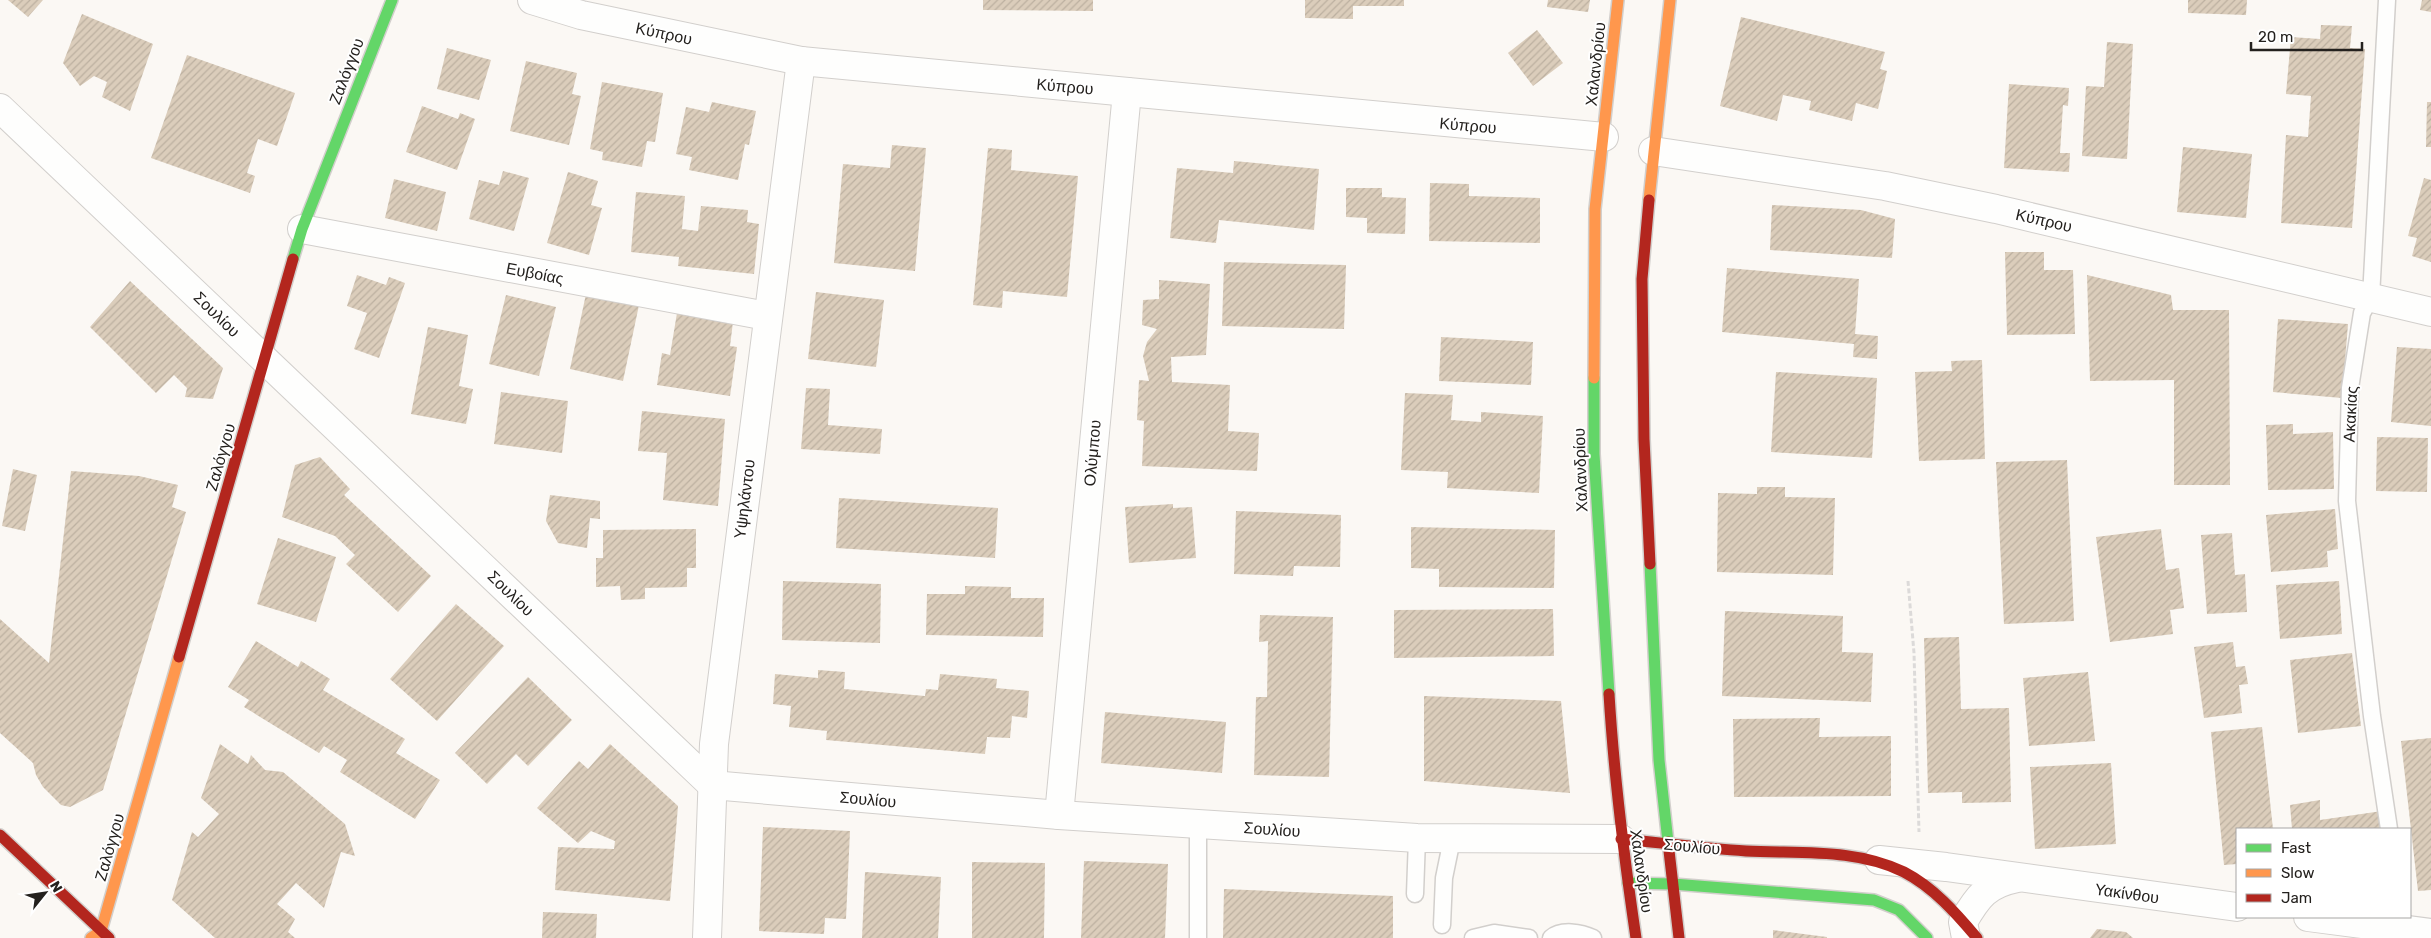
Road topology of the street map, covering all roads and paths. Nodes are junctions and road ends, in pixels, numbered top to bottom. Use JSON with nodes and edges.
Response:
{"nodes":[{"id":1,"x":392,"y":0,"type":"edge"},
{"id":2,"x":532,"y":0,"type":"edge"},
{"id":3,"x":1618,"y":0,"type":"edge"},
{"id":4,"x":1670,"y":0,"type":"edge"},
{"id":5,"x":2387,"y":0,"type":"edge"},
{"id":6,"x":801,"y":61,"type":"junction"},
{"id":7,"x":1126,"y":92,"type":"junction"},
{"id":8,"x":0,"y":108,"type":"edge"},
{"id":9,"x":1604,"y":137,"type":"junction"},
{"id":10,"x":1653,"y":151,"type":"junction"},
{"id":11,"x":302,"y":229,"type":"junction"},
{"id":12,"x":2372,"y":297,"type":"junction"},
{"id":13,"x":2431,"y":312,"type":"edge"},
{"id":14,"x":767,"y":316,"type":"junction"},
{"id":15,"x":265,"y":360,"type":"junction"},
{"id":16,"x":1908,"y":581,"type":"dead end"},
{"id":17,"x":712,"y":785,"type":"junction"},
{"id":18,"x":1059,"y":815,"type":"junction"},
{"id":19,"x":1198,"y":824,"type":"junction"},
{"id":20,"x":2389,"y":828,"type":"edge"},
{"id":21,"x":1919,"y":833,"type":"dead end"},
{"id":22,"x":0,"y":835,"type":"edge"},
{"id":23,"x":1417,"y":838,"type":"junction"},
{"id":24,"x":1452,"y":839,"type":"junction"},
{"id":25,"x":1621,"y":839,"type":"junction"},
{"id":26,"x":1667,"y":843,"type":"junction"},
{"id":27,"x":1859,"y":858,"type":"junction"},
{"id":28,"x":2017,"y":878,"type":"junction"},
{"id":29,"x":1628,"y":883,"type":"junction"},
{"id":30,"x":1673,"y":884,"type":"junction"},
{"id":31,"x":1415,"y":894,"type":"dead end"},
{"id":32,"x":2236,"y":907,"type":"edge"},
{"id":33,"x":2323,"y":918,"type":"edge"},
{"id":34,"x":2400,"y":923,"type":"edge"},
{"id":35,"x":1442,"y":925,"type":"dead end"},
{"id":36,"x":1969,"y":933,"type":"edge"},
{"id":37,"x":2431,"y":933,"type":"edge"},
{"id":38,"x":105,"y":934,"type":"edge"},
{"id":39,"x":91,"y":938,"type":"edge"},
{"id":40,"x":707,"y":938,"type":"edge"},
{"id":41,"x":1198,"y":938,"type":"edge"},
{"id":42,"x":1474,"y":938,"type":"edge"},
{"id":43,"x":1529,"y":938,"type":"edge"},
{"id":44,"x":1551,"y":938,"type":"edge"},
{"id":45,"x":1593,"y":938,"type":"edge"},
{"id":46,"x":1636,"y":938,"type":"edge"},
{"id":47,"x":1680,"y":938,"type":"edge"},
{"id":48,"x":1927,"y":938,"type":"edge"}],
"edges":[{"from":1,"to":11,"type":"main road","name":"Ζαλόγγου"},
{"from":2,"to":6,"type":"street","name":"Κύπρου"},
{"from":3,"to":9,"type":"main road","name":"Χαλανδρίου"},
{"from":4,"to":10,"type":"main road","name":"Χαλανδρίου"},
{"from":5,"to":12,"type":"lane","name":"Ακακίας"},
{"from":6,"to":7,"type":"street","name":"Κύπρου"},
{"from":6,"to":14,"type":"street","name":"Υψηλάντου"},
{"from":7,"to":9,"type":"street","name":"Κύπρου"},
{"from":7,"to":18,"type":"street","name":"Ολύμπου"},
{"from":8,"to":15,"type":"street","name":"Σουλίου"},
{"from":9,"to":25,"type":"main road","name":"Χαλανδρίου"},
{"from":10,"to":12,"type":"street","name":"Κύπρου"},
{"from":10,"to":26,"type":"main road","name":"Χαλανδρίου"},
{"from":11,"to":14,"type":"street","name":"Ευβοίας"},
{"from":11,"to":15,"type":"main road","name":"Ζαλόγγου"},
{"from":12,"to":13,"type":"street","name":"Κύπρου"},
{"from":12,"to":20,"type":"lane","name":"Ακακίας"},
{"from":14,"to":17,"type":"street","name":"Υψηλάντου"},
{"from":15,"to":17,"type":"street","name":"Σουλίου"},
{"from":15,"to":38,"type":"main road","name":"Ζαλόγγου"},
{"from":16,"to":21,"type":"path"},
{"from":17,"to":18,"type":"street","name":"Σουλίου"},
{"from":17,"to":40,"type":"street","name":"Υψηλάντου"},
{"from":18,"to":19,"type":"street","name":"Σουλίου"},
{"from":19,"to":23,"type":"street","name":"Σουλίου"},
{"from":19,"to":41,"type":"lane"},
{"from":22,"to":38,"type":"main road"},
{"from":23,"to":24,"type":"street","name":"Σουλίου"},
{"from":23,"to":31,"type":"lane"},
{"from":24,"to":25,"type":"street","name":"Σουλίου"},
{"from":24,"to":35,"type":"lane"},
{"from":25,"to":26,"type":"main road","name":"Σουλίου"},
{"from":25,"to":29,"type":"main road","name":"Χαλανδρίου"},
{"from":26,"to":27,"type":"main road","name":"Σουλίου"},
{"from":26,"to":30,"type":"main road","name":"Χαλανδρίου"},
{"from":27,"to":28,"type":"street","name":"Υακίνθου"},
{"from":27,"to":36,"type":"main road","name":"Σουλίου"},
{"from":28,"to":32,"type":"street","name":"Υακίνθου"},
{"from":28,"to":36,"type":"street","name":"Υακίνθου"},
{"from":29,"to":30,"type":"main road"},
{"from":29,"to":46,"type":"main road","name":"Χαλανδρίου"},
{"from":30,"to":47,"type":"main road","name":"Χαλανδρίου"},
{"from":30,"to":48,"type":"main road"},
{"from":33,"to":34,"type":"street"},
{"from":34,"to":37,"type":"street"},
{"from":38,"to":39,"type":"main road"},
{"from":42,"to":43,"type":"lane"},
{"from":44,"to":45,"type":"lane"}]}
